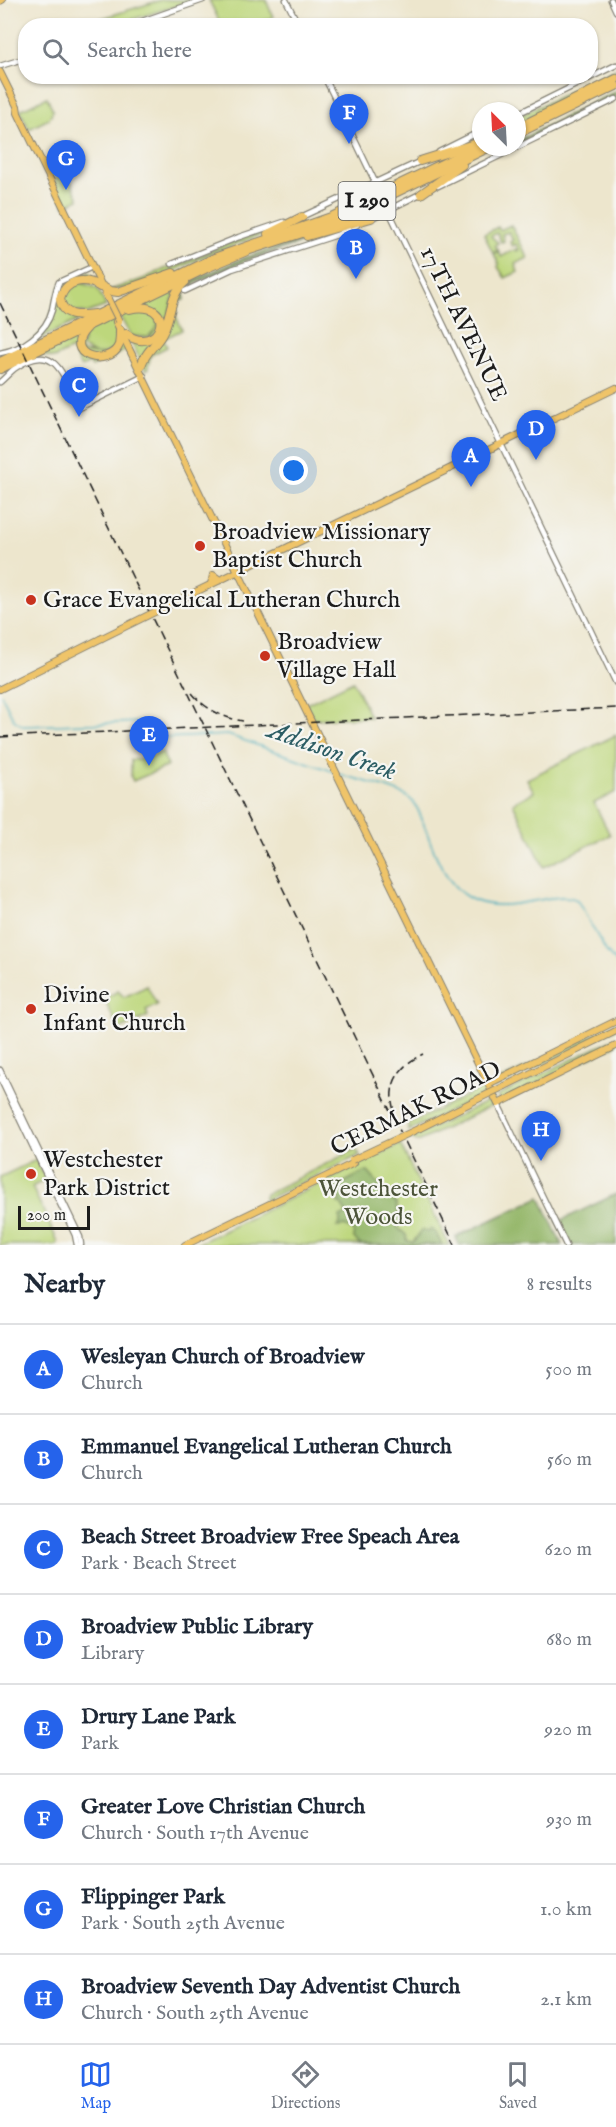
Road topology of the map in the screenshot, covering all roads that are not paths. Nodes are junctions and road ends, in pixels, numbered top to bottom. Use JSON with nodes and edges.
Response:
{"nodes":[{"id":1,"x":203,"y":0,"type":"edge"},
{"id":2,"x":286,"y":0,"type":"edge"},
{"id":3,"x":611,"y":0,"type":"edge"},
{"id":4,"x":616,"y":11,"type":"edge"},
{"id":5,"x":151,"y":18,"type":"edge"},
{"id":6,"x":295,"y":18,"type":"edge"},
{"id":7,"x":18,"y":60,"type":"edge"},
{"id":8,"x":616,"y":65,"type":"edge"},
{"id":9,"x":0,"y":66,"type":"edge"},
{"id":10,"x":0,"y":72,"type":"edge"},
{"id":11,"x":598,"y":74,"type":"edge"},
{"id":12,"x":616,"y":79,"type":"edge"},
{"id":13,"x":0,"y":80,"type":"edge"},
{"id":14,"x":328,"y":84,"type":"edge"},
{"id":15,"x":578,"y":84,"type":"edge"},
{"id":16,"x":616,"y":86,"type":"edge"},
{"id":17,"x":616,"y":99,"type":"edge"},
{"id":18,"x":526,"y":110,"type":"edge"},
{"id":19,"x":18,"y":113,"type":"junction"},
{"id":20,"x":526,"y":124,"type":"edge"},
{"id":21,"x":526,"y":130,"type":"edge"},
{"id":22,"x":472,"y":135,"type":"edge"},
{"id":23,"x":472,"y":148,"type":"edge"},
{"id":24,"x":472,"y":150,"type":"edge"},
{"id":25,"x":472,"y":150,"type":"edge"},
{"id":26,"x":472,"y":153,"type":"edge"},
{"id":27,"x":420,"y":161,"type":"junction"},
{"id":28,"x":376,"y":185,"type":"junction"},
{"id":29,"x":422,"y":194,"type":"junction"},
{"id":30,"x":388,"y":208,"type":"junction"},
{"id":31,"x":302,"y":217,"type":"junction"},
{"id":32,"x":370,"y":218,"type":"junction"},
{"id":33,"x":282,"y":240,"type":"junction"},
{"id":34,"x":249,"y":244,"type":"junction"},
{"id":35,"x":172,"y":264,"type":"dead end"},
{"id":36,"x":200,"y":264,"type":"junction"},
{"id":37,"x":92,"y":267,"type":"junction"},
{"id":38,"x":193,"y":274,"type":"junction"},
{"id":39,"x":102,"y":287,"type":"junction"},
{"id":40,"x":185,"y":291,"type":"dead end"},
{"id":41,"x":121,"y":309,"type":"junction"},
{"id":42,"x":98,"y":314,"type":"junction"},
{"id":43,"x":90,"y":325,"type":"junction"},
{"id":44,"x":120,"y":327,"type":"junction"},
{"id":45,"x":0,"y":353,"type":"edge"},
{"id":46,"x":0,"y":362,"type":"edge"},
{"id":47,"x":141,"y":366,"type":"junction"},
{"id":48,"x":0,"y":369,"type":"edge"},
{"id":49,"x":144,"y":376,"type":"junction"},
{"id":50,"x":0,"y":382,"type":"edge"},
{"id":51,"x":616,"y":388,"type":"edge"},
{"id":52,"x":501,"y":444,"type":"junction"},
{"id":53,"x":238,"y":571,"type":"junction"},
{"id":54,"x":616,"y":683,"type":"edge"},
{"id":55,"x":0,"y":689,"type":"edge"},
{"id":56,"x":616,"y":1021,"type":"edge"},
{"id":57,"x":616,"y":1033,"type":"edge"},
{"id":58,"x":616,"y":1046,"type":"edge"},
{"id":59,"x":0,"y":1070,"type":"edge"},
{"id":60,"x":0,"y":1078,"type":"edge"},
{"id":61,"x":488,"y":1084,"type":"junction"},
{"id":62,"x":498,"y":1104,"type":"junction"},
{"id":63,"x":79,"y":1245,"type":"edge"},
{"id":64,"x":185,"y":1245,"type":"edge"},
{"id":65,"x":566,"y":1245,"type":"edge"}],
"edges":[{"from":1,"to":5,"type":"street"},
{"from":2,"to":6,"type":"street"},
{"from":3,"to":4,"type":"street"},
{"from":7,"to":9,"type":"street"},
{"from":8,"to":11,"type":"street"},
{"from":10,"to":19,"type":"main road"},
{"from":12,"to":20,"type":"highway"},
{"from":13,"to":19,"type":"main road"},
{"from":14,"to":28,"type":"street","name":"17TH AVENUE"},
{"from":15,"to":18,"type":"street"},
{"from":16,"to":21,"type":"highway"},
{"from":17,"to":29,"type":"street"},
{"from":19,"to":37,"type":"main road"},
{"from":22,"to":27,"type":"street"},
{"from":23,"to":27,"type":"highway"},
{"from":24,"to":33,"type":"highway","number":"I 290"},
{"from":25,"to":34,"type":"highway","number":"I 290"},
{"from":26,"to":29,"type":"highway"},
{"from":27,"to":28,"type":"street"},
{"from":28,"to":30,"type":"street","name":"17TH AVENUE","bridge":true},
{"from":28,"to":31,"type":"street"},
{"from":29,"to":30,"type":"street"},
{"from":30,"to":32,"type":"street"},
{"from":30,"to":52,"type":"street","name":"17TH AVENUE"},
{"from":31,"to":34,"type":"highway"},
{"from":31,"to":35,"type":"street"},
{"from":32,"to":33,"type":"highway"},
{"from":32,"to":40,"type":"street"},
{"from":33,"to":38,"type":"highway","number":"I 290"},
{"from":34,"to":36,"type":"highway","number":"I 290"},
{"from":36,"to":39,"type":"highway"},
{"from":36,"to":42,"type":"highway","number":"I 290"},
{"from":37,"to":39,"type":"main road"},
{"from":37,"to":45,"type":"street"},
{"from":38,"to":41,"type":"highway","number":"I 290"},
{"from":38,"to":47,"type":"highway"},
{"from":39,"to":42,"type":"highway"},
{"from":39,"to":44,"type":"main road","bridge":true},
{"from":41,"to":43,"type":"highway","number":"I 290"},
{"from":41,"to":44,"type":"highway"},
{"from":42,"to":46,"type":"highway","number":"I 290"},
{"from":43,"to":44,"type":"highway"},
{"from":43,"to":48,"type":"highway","number":"I 290"},
{"from":44,"to":47,"type":"main road"},
{"from":44,"to":49,"type":"main road"},
{"from":47,"to":49,"type":"main road"},
{"from":49,"to":50,"type":"street"},
{"from":49,"to":53,"type":"main road"},
{"from":51,"to":52,"type":"main road"},
{"from":52,"to":53,"type":"main road"},
{"from":52,"to":54,"type":"street","name":"17TH AVENUE"},
{"from":53,"to":55,"type":"main road","bridge":true},
{"from":53,"to":61,"type":"main road"},
{"from":56,"to":61,"type":"main road"},
{"from":57,"to":64,"type":"main road","name":"CERMAK ROAD","bridge":true},
{"from":58,"to":62,"type":"main road"},
{"from":59,"to":63,"type":"street"},
{"from":60,"to":63,"type":"street"},
{"from":61,"to":62,"type":"main road"},
{"from":62,"to":65,"type":"street"}]}
